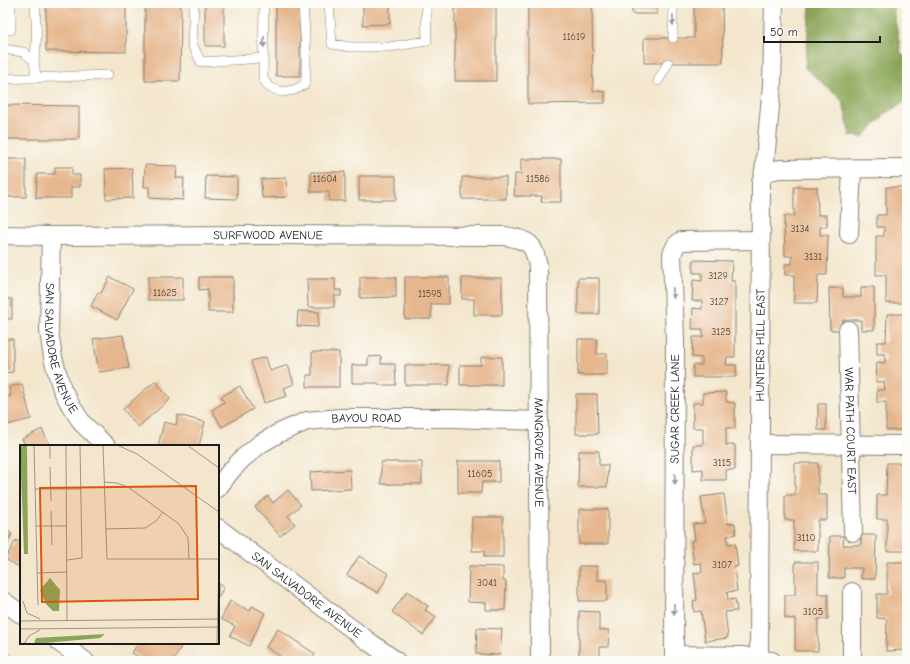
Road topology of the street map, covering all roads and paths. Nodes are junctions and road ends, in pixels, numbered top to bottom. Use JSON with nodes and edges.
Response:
{"nodes":[{"id":1,"x":12,"y":3,"type":"edge"},
{"id":2,"x":35,"y":3,"type":"edge"},
{"id":3,"x":194,"y":3,"type":"edge"},
{"id":4,"x":264,"y":3,"type":"edge"},
{"id":5,"x":303,"y":3,"type":"edge"},
{"id":6,"x":329,"y":3,"type":"edge"},
{"id":7,"x":426,"y":3,"type":"edge"},
{"id":8,"x":672,"y":3,"type":"edge"},
{"id":9,"x":774,"y":3,"type":"edge"},
{"id":10,"x":3,"y":30,"type":"edge"},
{"id":11,"x":673,"y":38,"type":"dead end"},
{"id":12,"x":3,"y":49,"type":"edge"},
{"id":13,"x":264,"y":58,"type":"junction"},
{"id":14,"x":34,"y":60,"type":"junction"},
{"id":15,"x":668,"y":63,"type":"dead end"},
{"id":16,"x":108,"y":75,"type":"dead end"},
{"id":17,"x":36,"y":78,"type":"junction"},
{"id":18,"x":3,"y":79,"type":"edge"},
{"id":19,"x":658,"y":81,"type":"dead end"},
{"id":20,"x":907,"y":168,"type":"edge"},
{"id":21,"x":852,"y":169,"type":"junction"},
{"id":22,"x":764,"y":172,"type":"junction"},
{"id":23,"x":849,"y":234,"type":"dead end"},
{"id":24,"x":3,"y":235,"type":"edge"},
{"id":25,"x":51,"y":236,"type":"junction"},
{"id":26,"x":760,"y":240,"type":"junction"},
{"id":27,"x":531,"y":245,"type":"joint"},
{"id":28,"x":848,"y":330,"type":"dead end"},
{"id":29,"x":539,"y":421,"type":"junction"},
{"id":30,"x":760,"y":444,"type":"junction"},
{"id":31,"x":105,"y":445,"type":"edge"},
{"id":32,"x":850,"y":445,"type":"junction"},
{"id":33,"x":907,"y":445,"type":"edge"},
{"id":34,"x":219,"y":487,"type":"edge"},
{"id":35,"x":219,"y":529,"type":"edge"},
{"id":36,"x":853,"y":532,"type":"dead end"},
{"id":37,"x":852,"y":592,"type":"dead end"},
{"id":38,"x":3,"y":601,"type":"edge"},
{"id":39,"x":20,"y":613,"type":"edge"},
{"id":40,"x":61,"y":644,"type":"edge"},
{"id":41,"x":674,"y":658,"type":"edge"},
{"id":42,"x":85,"y":661,"type":"edge"},
{"id":43,"x":396,"y":661,"type":"edge"},
{"id":44,"x":540,"y":661,"type":"edge"},
{"id":45,"x":763,"y":661,"type":"edge"},
{"id":46,"x":852,"y":661,"type":"edge"}],
"edges":[{"from":1,"to":10,"type":"lane"},
{"from":2,"to":14,"type":"lane"},
{"from":3,"to":13,"type":"lane"},
{"from":4,"to":13,"type":"lane","one_way":true},
{"from":5,"to":13,"type":"lane"},
{"from":6,"to":7,"type":"lane"},
{"from":8,"to":11,"type":"lane","one_way":true},
{"from":9,"to":22,"type":"street","name":"HUNTERS HILL EAST"},
{"from":12,"to":14,"type":"lane"},
{"from":14,"to":17,"type":"lane"},
{"from":15,"to":19,"type":"lane"},
{"from":16,"to":17,"type":"lane"},
{"from":17,"to":18,"type":"lane"},
{"from":20,"to":21,"type":"street"},
{"from":21,"to":22,"type":"street"},
{"from":21,"to":23,"type":"street"},
{"from":22,"to":26,"type":"street","name":"HUNTERS HILL EAST"},
{"from":24,"to":25,"type":"street","name":"SURFWOOD AVENUE"},
{"from":25,"to":27,"type":"street","name":"SURFWOOD AVENUE"},
{"from":25,"to":31,"type":"street","name":"SAN SALVADORE AVENUE"},
{"from":26,"to":30,"type":"street","name":"HUNTERS HILL EAST"},
{"from":26,"to":41,"type":"street","name":"SUGAR CREEK LANE","one_way":true},
{"from":27,"to":29,"type":"street","name":"MANGROVE AVENUE"},
{"from":28,"to":32,"type":"street","name":"WAR PATH COURT EAST"},
{"from":29,"to":34,"type":"street","name":"BAYOU ROAD"},
{"from":29,"to":44,"type":"street","name":"MANGROVE AVENUE"},
{"from":30,"to":32,"type":"street"},
{"from":30,"to":45,"type":"street","name":"HUNTERS HILL EAST"},
{"from":32,"to":33,"type":"street"},
{"from":32,"to":36,"type":"street","name":"WAR PATH COURT EAST"},
{"from":35,"to":43,"type":"street","name":"SAN SALVADORE AVENUE"},
{"from":37,"to":46,"type":"street"},
{"from":38,"to":39,"type":"street"},
{"from":40,"to":42,"type":"street"},
{"from":41,"to":45,"type":"street"}]}
